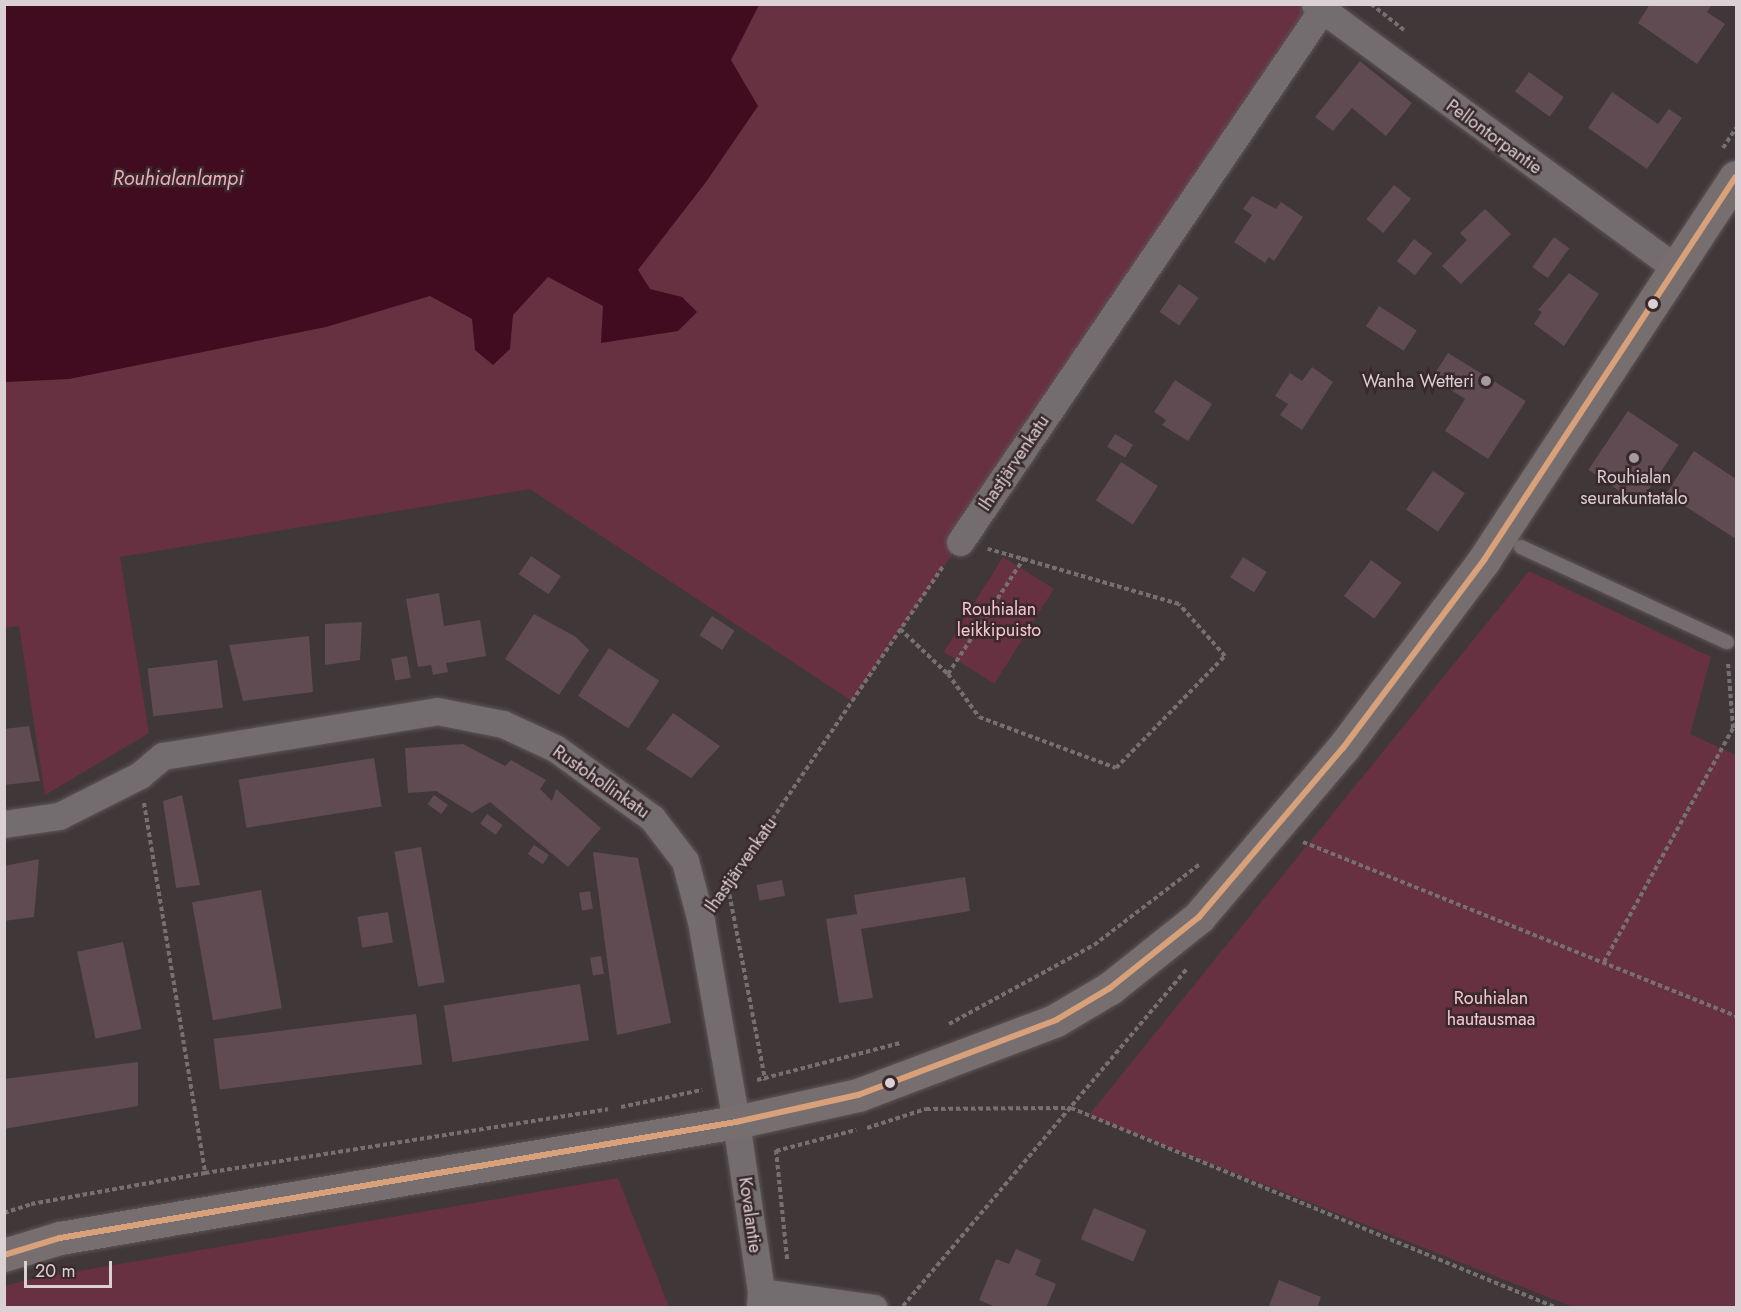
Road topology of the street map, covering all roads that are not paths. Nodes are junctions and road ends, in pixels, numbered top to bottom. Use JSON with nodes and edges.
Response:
{"nodes":[{"id":1,"x":1321,"y":7,"type":"edge"},
{"id":2,"x":1727,"y":167,"type":"edge"},
{"id":3,"x":1675,"y":267,"type":"junction"},
{"id":4,"x":960,"y":542,"type":"road end"},
{"id":5,"x":1521,"y":547,"type":"dead end"},
{"id":6,"x":1727,"y":642,"type":"road end"},
{"id":7,"x":4,"y":824,"type":"edge"},
{"id":8,"x":736,"y":1122,"type":"junction"},
{"id":9,"x":4,"y":1255,"type":"edge"},
{"id":10,"x":761,"y":1300,"type":"edge"},
{"id":11,"x":874,"y":1308,"type":"edge"}],
"edges":[{"from":1,"to":3,"type":"street","name":"Pellontorpantie"},
{"from":1,"to":4,"type":"street","name":"Ihastjärvenkatu"},
{"from":2,"to":3,"type":"street"},
{"from":3,"to":8,"type":"street"},
{"from":5,"to":6,"type":"lane"},
{"from":7,"to":8,"type":"street","name":"Rustohollinkatu"},
{"from":8,"to":9,"type":"street"},
{"from":8,"to":10,"type":"street","name":"Kovalantie"},
{"from":10,"to":11,"type":"street"}]}
